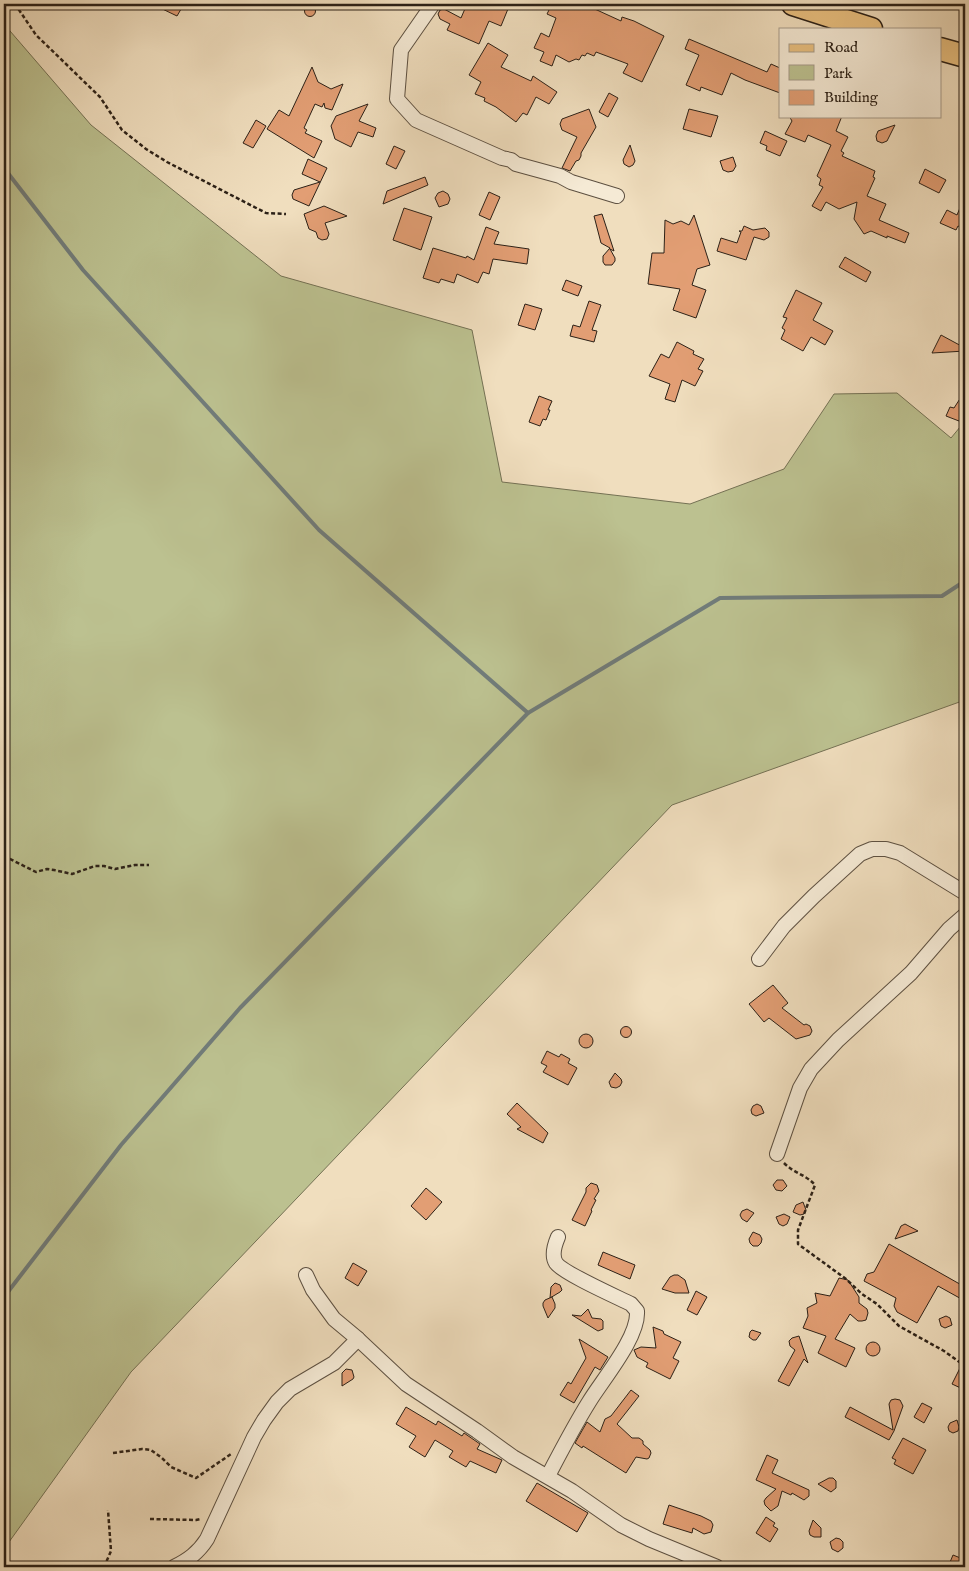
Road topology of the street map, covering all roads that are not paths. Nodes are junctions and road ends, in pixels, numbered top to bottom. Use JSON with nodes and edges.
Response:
{"nodes":[{"id":1,"x":433,"y":4,"type":"edge"},
{"id":2,"x":793,"y":4,"type":"edge"},
{"id":3,"x":868,"y":28,"type":"edge"},
{"id":4,"x":942,"y":50,"type":"edge"},
{"id":5,"x":965,"y":56,"type":"edge"},
{"id":6,"x":617,"y":196,"type":"dead end"},
{"id":7,"x":965,"y":893,"type":"edge"},
{"id":8,"x":965,"y":915,"type":"edge"},
{"id":9,"x":759,"y":959,"type":"dead end"},
{"id":10,"x":776,"y":1154,"type":"road end"},
{"id":11,"x":558,"y":1237,"type":"dead end"},
{"id":12,"x":306,"y":1274,"type":"dead end"},
{"id":13,"x":358,"y":1340,"type":"junction"},
{"id":14,"x":548,"y":1476,"type":"junction"},
{"id":15,"x":174,"y":1567,"type":"edge"},
{"id":16,"x":717,"y":1567,"type":"edge"}],
"edges":[{"from":1,"to":6,"type":"street"},
{"from":2,"to":3,"type":"main road"},
{"from":4,"to":5,"type":"main road"},
{"from":7,"to":9,"type":"street"},
{"from":8,"to":10,"type":"street"},
{"from":11,"to":14,"type":"street"},
{"from":12,"to":13,"type":"street"},
{"from":13,"to":14,"type":"street"},
{"from":13,"to":15,"type":"street"},
{"from":14,"to":16,"type":"street"}]}
